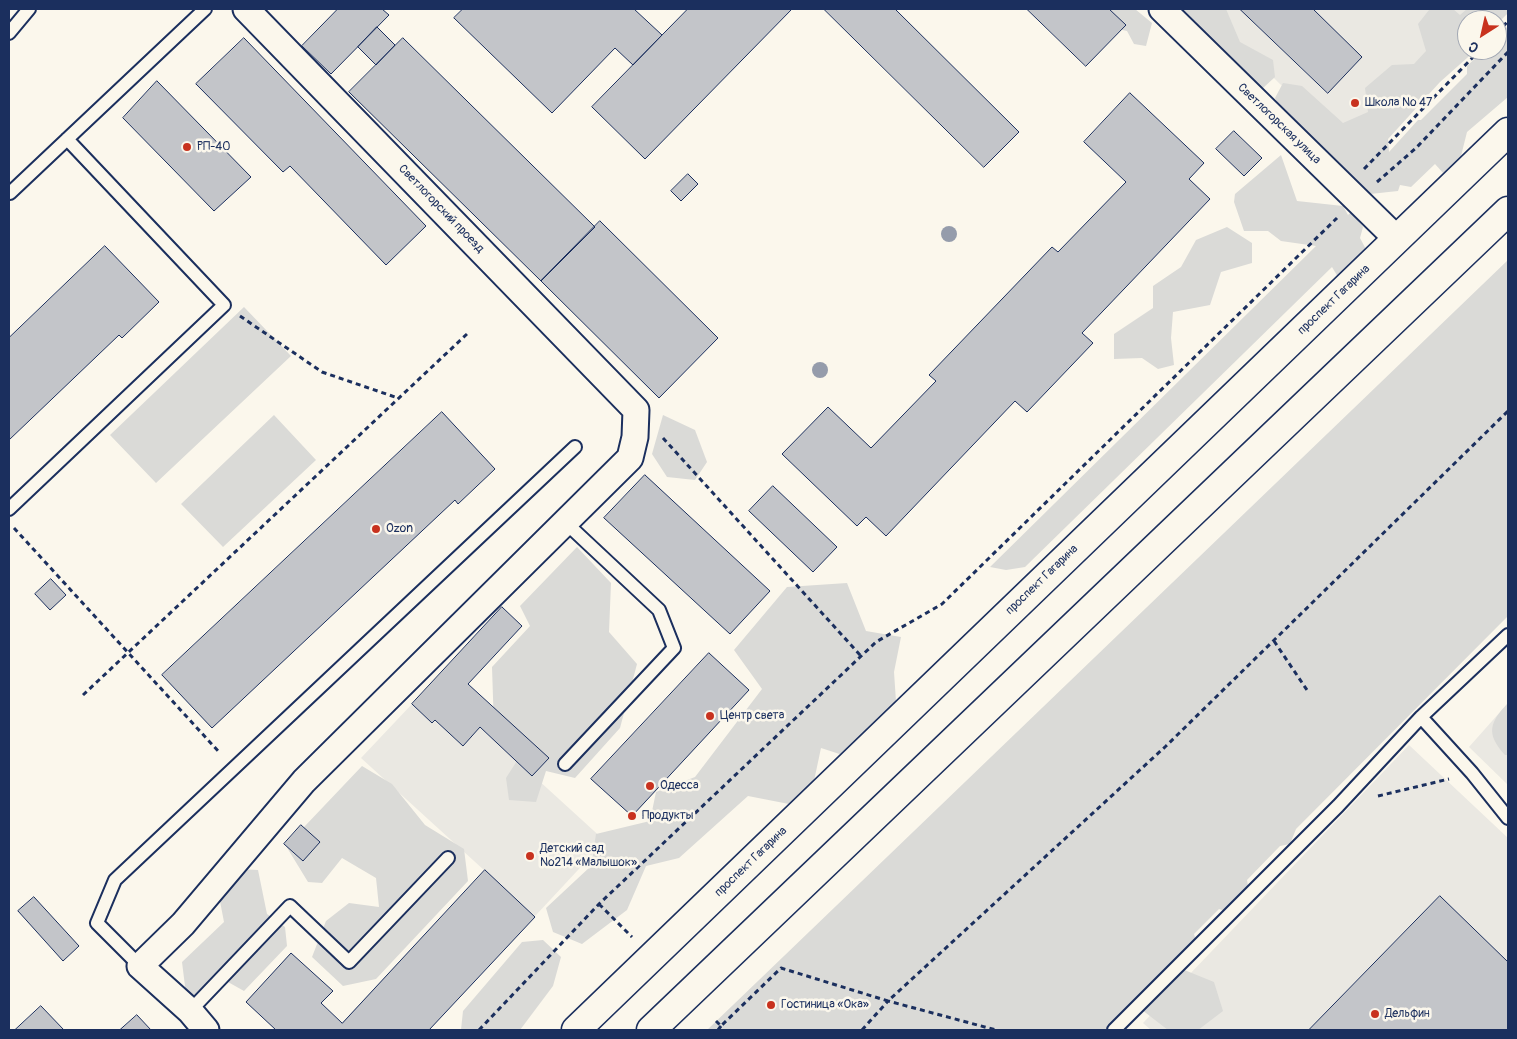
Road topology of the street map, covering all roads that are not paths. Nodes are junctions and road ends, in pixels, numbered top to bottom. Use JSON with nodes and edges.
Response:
{"nodes":[{"id":1,"x":29,"y":9,"type":"edge"},
{"id":2,"x":205,"y":9,"type":"edge"},
{"id":3,"x":246,"y":9,"type":"edge"},
{"id":4,"x":1162,"y":9,"type":"edge"},
{"id":5,"x":9,"y":33,"type":"edge"},
{"id":6,"x":1508,"y":132,"type":"edge"},
{"id":7,"x":67,"y":139,"type":"junction"},
{"id":8,"x":9,"y":192,"type":"edge"},
{"id":9,"x":1508,"y":211,"type":"edge"},
{"id":10,"x":1397,"y":238,"type":"junction"},
{"id":11,"x":575,"y":448,"type":"dead end"},
{"id":12,"x":9,"y":508,"type":"edge"},
{"id":13,"x":565,"y":522,"type":"junction"},
{"id":14,"x":1508,"y":636,"type":"edge"},
{"id":15,"x":1421,"y":717,"type":"junction"},
{"id":16,"x":565,"y":764,"type":"dead end"},
{"id":17,"x":1507,"y":813,"type":"edge"},
{"id":18,"x":448,"y":858,"type":"dead end"},
{"id":19,"x":140,"y":966,"type":"junction"},
{"id":20,"x":190,"y":1011,"type":"junction"},
{"id":21,"x":206,"y":1030,"type":"edge"},
{"id":22,"x":576,"y":1030,"type":"edge"},
{"id":23,"x":651,"y":1030,"type":"edge"},
{"id":24,"x":1114,"y":1030,"type":"edge"}],
"edges":[{"from":1,"to":5,"type":"lane"},
{"from":2,"to":7,"type":"lane"},
{"from":3,"to":13,"type":"street","name":"Светлогорский проезд"},
{"from":4,"to":10,"type":"street","name":"Светлогорская улица"},
{"from":6,"to":10,"type":"main road","name":"проспект Гагарина"},
{"from":7,"to":8,"type":"lane"},
{"from":7,"to":12,"type":"lane"},
{"from":9,"to":23,"type":"main road"},
{"from":10,"to":22,"type":"main road","name":"проспект Гагарина"},
{"from":11,"to":19,"type":"lane"},
{"from":13,"to":16,"type":"lane"},
{"from":13,"to":19,"type":"street"},
{"from":14,"to":15,"type":"lane"},
{"from":15,"to":17,"type":"lane"},
{"from":15,"to":24,"type":"lane"},
{"from":18,"to":20,"type":"lane"},
{"from":19,"to":20,"type":"street"},
{"from":20,"to":21,"type":"street"}]}
